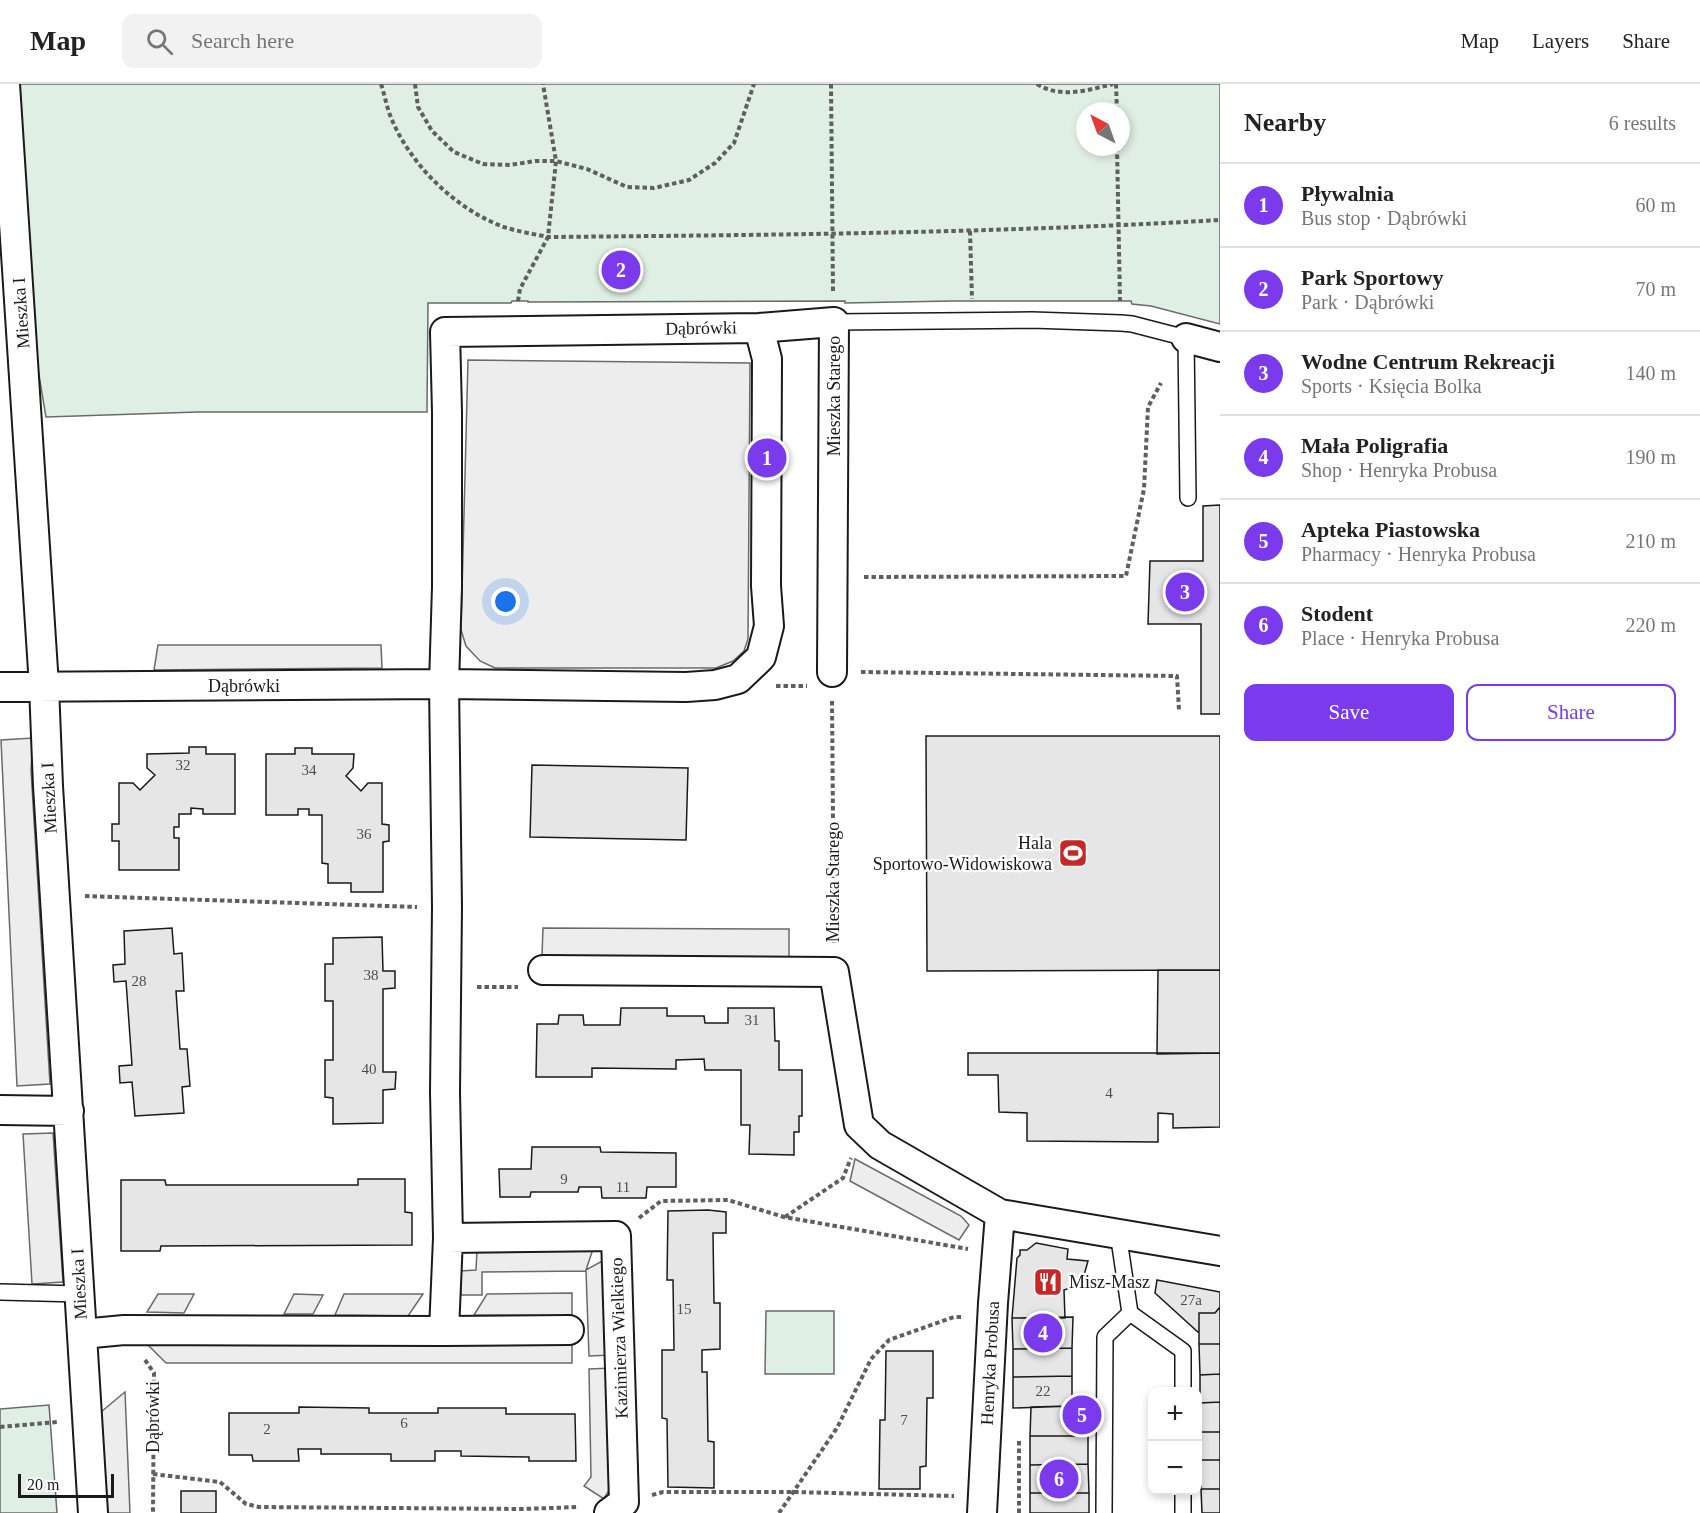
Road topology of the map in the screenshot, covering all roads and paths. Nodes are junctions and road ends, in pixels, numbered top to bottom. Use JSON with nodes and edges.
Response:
{"nodes":[{"id":1,"x":5,"y":84,"type":"edge"},
{"id":2,"x":381,"y":84,"type":"edge"},
{"id":3,"x":415,"y":84,"type":"edge"},
{"id":4,"x":543,"y":84,"type":"edge"},
{"id":5,"x":754,"y":84,"type":"edge"},
{"id":6,"x":831,"y":84,"type":"edge"},
{"id":7,"x":1037,"y":84,"type":"edge"},
{"id":8,"x":1115,"y":84,"type":"edge"},
{"id":9,"x":1116,"y":102,"type":"edge"},
{"id":10,"x":1117,"y":156,"type":"edge"},
{"id":11,"x":556,"y":161,"type":"junction"},
{"id":12,"x":1220,"y":220,"type":"edge"},
{"id":13,"x":1119,"y":226,"type":"junction"},
{"id":14,"x":970,"y":231,"type":"junction"},
{"id":15,"x":832,"y":235,"type":"junction"},
{"id":16,"x":548,"y":237,"type":"junction"},
{"id":17,"x":8,"y":238,"type":"edge"},
{"id":18,"x":972,"y":321,"type":"junction"},
{"id":19,"x":834,"y":322,"type":"junction"},
{"id":20,"x":1121,"y":323,"type":"junction"},
{"id":21,"x":759,"y":328,"type":"junction"},
{"id":22,"x":512,"y":331,"type":"junction"},
{"id":23,"x":1186,"y":338,"type":"junction"},
{"id":24,"x":1220,"y":347,"type":"edge"},
{"id":25,"x":1188,"y":498,"type":"dead end"},
{"id":26,"x":833,"y":577,"type":"junction"},
{"id":27,"x":738,"y":679,"type":"junction"},
{"id":28,"x":832,"y":679,"type":"junction"},
{"id":29,"x":444,"y":684,"type":"junction"},
{"id":30,"x":44,"y":686,"type":"junction"},
{"id":31,"x":0,"y":687,"type":"edge"},
{"id":32,"x":1179,"y":710,"type":"dead end"},
{"id":33,"x":55,"y":896,"type":"junction"},
{"id":34,"x":447,"y":907,"type":"junction"},
{"id":35,"x":551,"y":970,"type":"joint"},
{"id":36,"x":834,"y":972,"type":"junction"},
{"id":37,"x":446,"y":987,"type":"junction"},
{"id":38,"x":0,"y":1110,"type":"edge"},
{"id":39,"x":69,"y":1111,"type":"junction"},
{"id":40,"x":854,"y":1153,"type":"dead end"},
{"id":41,"x":1000,"y":1214,"type":"junction"},
{"id":42,"x":784,"y":1217,"type":"junction"},
{"id":43,"x":1119,"y":1233,"type":"junction"},
{"id":44,"x":616,"y":1236,"type":"junction"},
{"id":45,"x":448,"y":1238,"type":"junction"},
{"id":46,"x":1220,"y":1251,"type":"edge"},
{"id":47,"x":997,"y":1253,"type":"junction"},
{"id":48,"x":0,"y":1292,"type":"edge"},
{"id":49,"x":80,"y":1294,"type":"junction"},
{"id":50,"x":1130,"y":1313,"type":"junction"},
{"id":51,"x":970,"y":1317,"type":"dead end"},
{"id":52,"x":124,"y":1330,"type":"junction"},
{"id":53,"x":569,"y":1330,"type":"dead end"},
{"id":54,"x":444,"y":1331,"type":"junction"},
{"id":55,"x":82,"y":1334,"type":"junction"},
{"id":56,"x":1183,"y":1387,"type":"edge"},
{"id":57,"x":87,"y":1420,"type":"junction"},
{"id":58,"x":0,"y":1427,"type":"edge"},
{"id":59,"x":1019,"y":1433,"type":"dead end"},
{"id":60,"x":153,"y":1474,"type":"junction"},
{"id":61,"x":794,"y":1492,"type":"junction"},
{"id":62,"x":1183,"y":1495,"type":"edge"},
{"id":63,"x":982,"y":1505,"type":"edge"},
{"id":64,"x":617,"y":1508,"type":"edge"},
{"id":65,"x":93,"y":1513,"type":"edge"},
{"id":66,"x":153,"y":1513,"type":"edge"},
{"id":67,"x":779,"y":1513,"type":"edge"},
{"id":68,"x":1019,"y":1513,"type":"edge"},
{"id":69,"x":1104,"y":1513,"type":"edge"},
{"id":70,"x":1184,"y":1513,"type":"edge"}],
"edges":[{"from":1,"to":17,"type":"street","name":"Mieszka I"},
{"from":2,"to":16,"type":"path"},
{"from":3,"to":11,"type":"path"},
{"from":4,"to":11,"type":"path"},
{"from":5,"to":11,"type":"path"},
{"from":6,"to":15,"type":"path"},
{"from":7,"to":8,"type":"path"},
{"from":8,"to":9,"type":"path"},
{"from":10,"to":13,"type":"path"},
{"from":11,"to":16,"type":"path"},
{"from":12,"to":13,"type":"path"},
{"from":13,"to":14,"type":"path"},
{"from":13,"to":20,"type":"path"},
{"from":14,"to":15,"type":"path"},
{"from":14,"to":18,"type":"path"},
{"from":15,"to":16,"type":"path"},
{"from":15,"to":19,"type":"path"},
{"from":16,"to":22,"type":"path"},
{"from":17,"to":30,"type":"street","name":"Mieszka I"},
{"from":18,"to":19,"type":"lane"},
{"from":18,"to":20,"type":"lane"},
{"from":19,"to":21,"type":"street","name":"Mieszka Starego"},
{"from":19,"to":26,"type":"street","name":"Mieszka Starego"},
{"from":20,"to":23,"type":"lane"},
{"from":21,"to":22,"type":"street","name":"Dąbrówki"},
{"from":21,"to":27,"type":"street","name":"Dąbrówki"},
{"from":22,"to":29,"type":"street","name":"Dąbrówki"},
{"from":23,"to":24,"type":"street"},
{"from":23,"to":25,"type":"lane"},
{"from":23,"to":26,"type":"path"},
{"from":26,"to":28,"type":"street","name":"Mieszka Starego"},
{"from":27,"to":28,"type":"path"},
{"from":27,"to":29,"type":"street","name":"Dąbrówki"},
{"from":28,"to":32,"type":"path"},
{"from":28,"to":36,"type":"path","name":"Mieszka Starego"},
{"from":29,"to":30,"type":"street","name":"Dąbrówki"},
{"from":29,"to":34,"type":"street"},
{"from":30,"to":31,"type":"street","name":"Dąbrówki"},
{"from":30,"to":33,"type":"street","name":"Mieszka I"},
{"from":33,"to":34,"type":"path"},
{"from":33,"to":39,"type":"street","name":"Mieszka I"},
{"from":34,"to":37,"type":"street"},
{"from":35,"to":36,"type":"street"},
{"from":35,"to":37,"type":"path"},
{"from":36,"to":41,"type":"street"},
{"from":37,"to":45,"type":"street"},
{"from":38,"to":39,"type":"street"},
{"from":39,"to":49,"type":"street","name":"Mieszka I"},
{"from":40,"to":42,"type":"path"},
{"from":41,"to":43,"type":"street"},
{"from":41,"to":47,"type":"street","name":"Henryka Probusa"},
{"from":42,"to":44,"type":"path"},
{"from":42,"to":47,"type":"path"},
{"from":43,"to":46,"type":"street"},
{"from":43,"to":50,"type":"lane"},
{"from":44,"to":45,"type":"street","name":"Kazimierza Wielkiego"},
{"from":44,"to":64,"type":"street","name":"Kazimierza Wielkiego"},
{"from":45,"to":54,"type":"street"},
{"from":47,"to":63,"type":"street","name":"Henryka Probusa"},
{"from":48,"to":49,"type":"lane"},
{"from":49,"to":55,"type":"street","name":"Mieszka I"},
{"from":50,"to":56,"type":"lane"},
{"from":50,"to":69,"type":"lane"},
{"from":51,"to":61,"type":"path"},
{"from":52,"to":54,"type":"street"},
{"from":52,"to":55,"type":"street"},
{"from":52,"to":60,"type":"path","name":"Dąbrówki"},
{"from":53,"to":54,"type":"street"},
{"from":55,"to":57,"type":"street","name":"Mieszka I"},
{"from":57,"to":58,"type":"path"},
{"from":57,"to":65,"type":"street","name":"Mieszka I"},
{"from":59,"to":68,"type":"path"},
{"from":60,"to":64,"type":"path"},
{"from":60,"to":66,"type":"path","name":"Dąbrówki"},
{"from":61,"to":63,"type":"path"},
{"from":61,"to":64,"type":"path"},
{"from":61,"to":67,"type":"path"},
{"from":62,"to":70,"type":"lane"}]}
